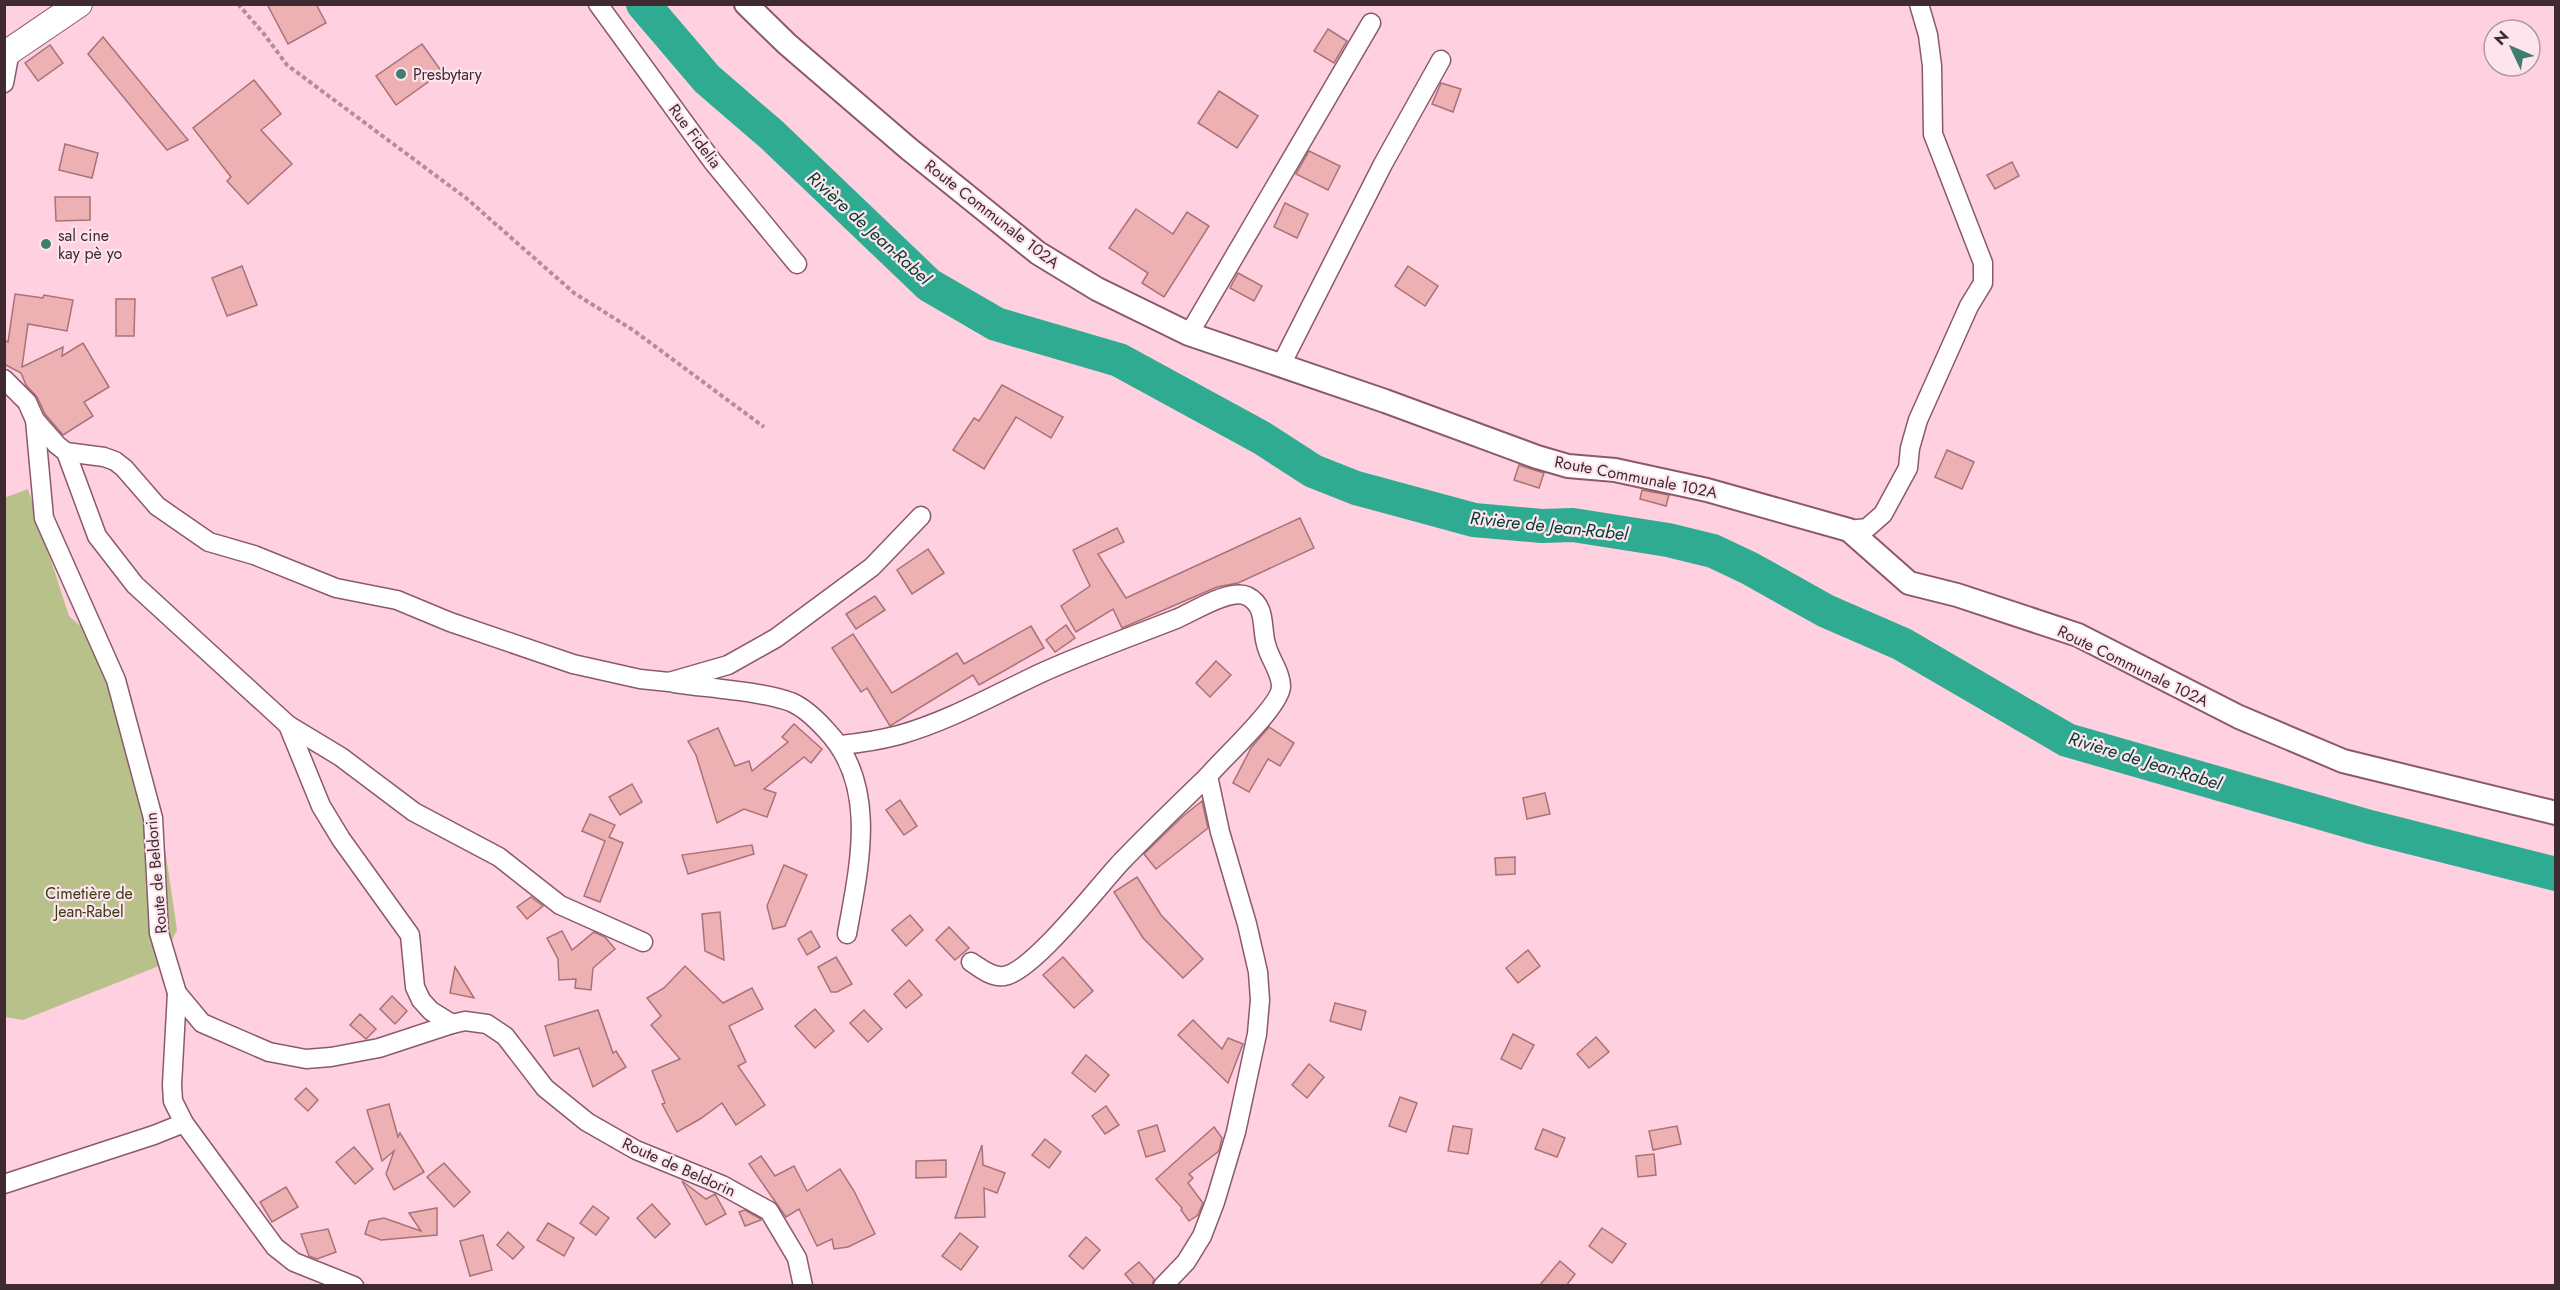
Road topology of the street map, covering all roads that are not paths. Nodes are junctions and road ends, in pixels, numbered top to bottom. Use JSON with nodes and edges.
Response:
{"nodes":[{"id":1,"x":79,"y":4,"type":"edge"},
{"id":2,"x":598,"y":4,"type":"edge"},
{"id":3,"x":746,"y":4,"type":"edge"},
{"id":4,"x":1919,"y":4,"type":"edge"},
{"id":5,"x":1371,"y":23,"type":"dead end"},
{"id":6,"x":7,"y":53,"type":"edge"},
{"id":7,"x":1441,"y":60,"type":"dead end"},
{"id":8,"x":4,"y":83,"type":"edge"},
{"id":9,"x":797,"y":264,"type":"dead end"},
{"id":10,"x":1189,"y":334,"type":"junction"},
{"id":11,"x":1281,"y":365,"type":"junction"},
{"id":12,"x":4,"y":379,"type":"edge"},
{"id":13,"x":35,"y":420,"type":"junction"},
{"id":14,"x":66,"y":452,"type":"junction"},
{"id":15,"x":921,"y":516,"type":"dead end"},
{"id":16,"x":1849,"y":530,"type":"junction"},
{"id":17,"x":669,"y":682,"type":"junction"},
{"id":18,"x":288,"y":725,"type":"junction"},
{"id":19,"x":841,"y":745,"type":"junction"},
{"id":20,"x":1208,"y":776,"type":"junction"},
{"id":21,"x":2556,"y":813,"type":"edge"},
{"id":22,"x":848,"y":934,"type":"dead end"},
{"id":23,"x":643,"y":942,"type":"dead end"},
{"id":24,"x":971,"y":962,"type":"dead end"},
{"id":25,"x":177,"y":993,"type":"junction"},
{"id":26,"x":452,"y":1024,"type":"junction"},
{"id":27,"x":184,"y":1123,"type":"junction"},
{"id":28,"x":4,"y":1184,"type":"edge"},
{"id":29,"x":354,"y":1286,"type":"edge"},
{"id":30,"x":803,"y":1286,"type":"edge"},
{"id":31,"x":1163,"y":1286,"type":"edge"}],
"edges":[{"from":1,"to":6,"type":"main road"},
{"from":2,"to":9,"type":"street","name":"Rue Fidelia"},
{"from":3,"to":10,"type":"street","name":"Route Communale 102A"},
{"from":4,"to":16,"type":"street"},
{"from":5,"to":10,"type":"street"},
{"from":6,"to":8,"type":"street"},
{"from":7,"to":11,"type":"street"},
{"from":10,"to":11,"type":"street","name":"Route Communale 102A"},
{"from":11,"to":16,"type":"street","name":"Route Communale 102A"},
{"from":12,"to":13,"type":"street","name":"Route de Beldorin"},
{"from":13,"to":14,"type":"street"},
{"from":13,"to":25,"type":"street","name":"Route de Beldorin"},
{"from":14,"to":17,"type":"street"},
{"from":14,"to":18,"type":"street"},
{"from":15,"to":17,"type":"street"},
{"from":16,"to":21,"type":"street","name":"Route Communale 102A"},
{"from":17,"to":19,"type":"street"},
{"from":18,"to":23,"type":"street"},
{"from":18,"to":26,"type":"street"},
{"from":19,"to":20,"type":"street"},
{"from":19,"to":22,"type":"street"},
{"from":20,"to":24,"type":"street"},
{"from":20,"to":31,"type":"street"},
{"from":25,"to":26,"type":"street","name":"Route de Beldorin"},
{"from":25,"to":27,"type":"street"},
{"from":26,"to":30,"type":"street","name":"Route de Beldorin"},
{"from":27,"to":28,"type":"street"},
{"from":27,"to":29,"type":"street"}]}
